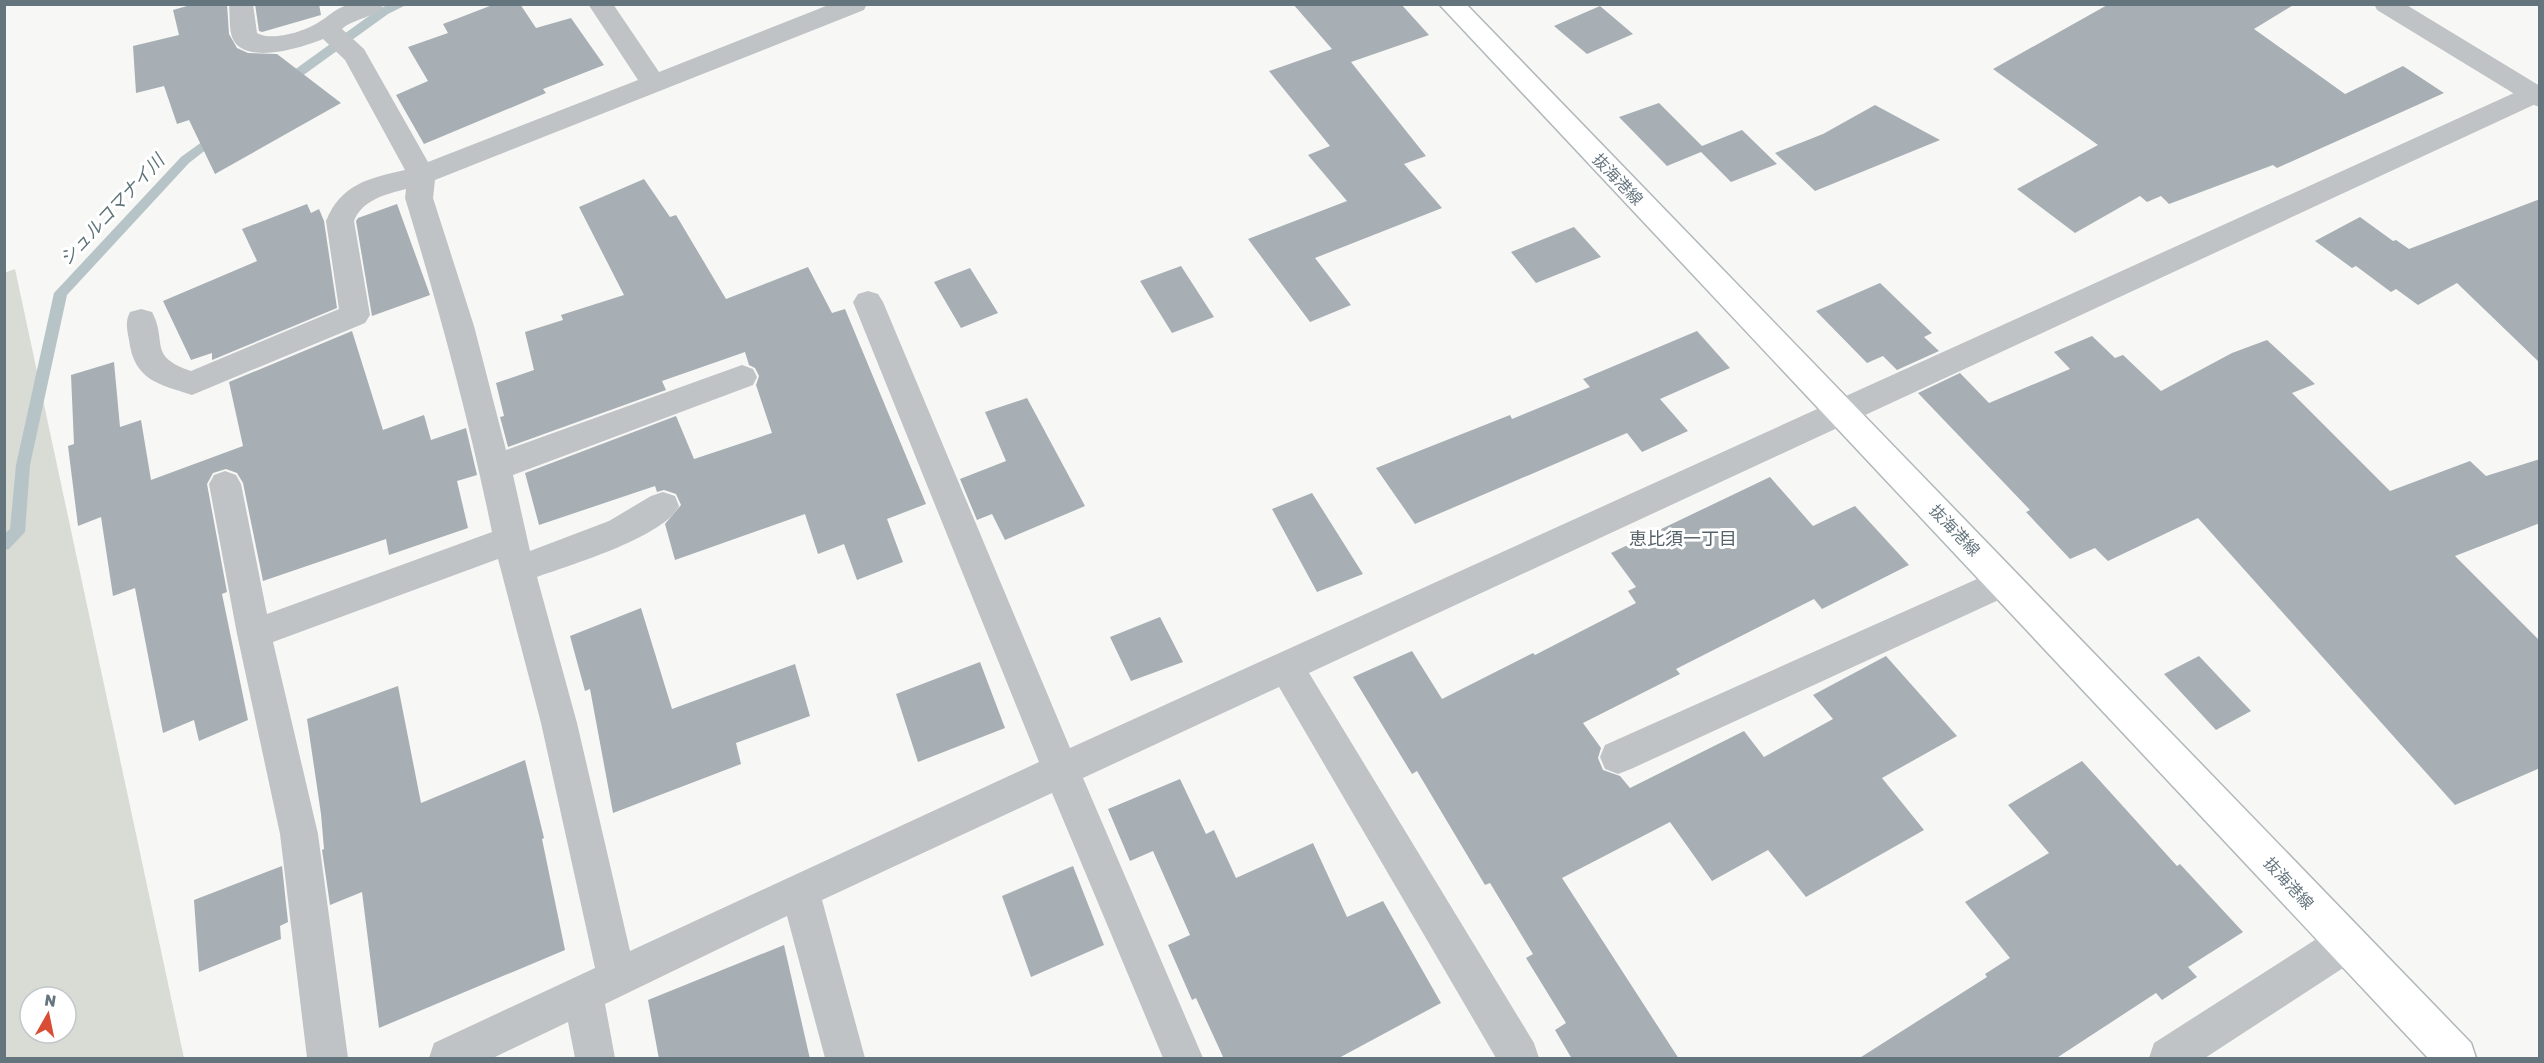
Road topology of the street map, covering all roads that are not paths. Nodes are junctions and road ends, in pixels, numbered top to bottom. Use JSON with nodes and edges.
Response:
{"nodes":[{"id":1,"x":241,"y":4,"type":"edge"},
{"id":2,"x":372,"y":4,"type":"edge"},
{"id":3,"x":600,"y":4,"type":"edge"},
{"id":4,"x":855,"y":4,"type":"edge"},
{"id":5,"x":1451,"y":4,"type":"edge"},
{"id":6,"x":2386,"y":4,"type":"edge"},
{"id":7,"x":334,"y":17,"type":"edge"},
{"id":8,"x":654,"y":83,"type":"junction"},
{"id":9,"x":2537,"y":96,"type":"edge"},
{"id":10,"x":422,"y":174,"type":"junction"},
{"id":11,"x":868,"y":302,"type":"dead end"},
{"id":12,"x":141,"y":320,"type":"dead end"},
{"id":13,"x":742,"y":377,"type":"dead end"},
{"id":14,"x":1842,"y":413,"type":"junction"},
{"id":15,"x":495,"y":468,"type":"junction"},
{"id":16,"x":225,"y":484,"type":"dead end"},
{"id":17,"x":663,"y":506,"type":"dead end"},
{"id":18,"x":514,"y":555,"type":"junction"},
{"id":19,"x":2004,"y":582,"type":"junction"},
{"id":20,"x":254,"y":634,"type":"junction"},
{"id":21,"x":1286,"y":666,"type":"junction"},
{"id":22,"x":1617,"y":757,"type":"dead end"},
{"id":23,"x":1062,"y":772,"type":"junction"},
{"id":24,"x":800,"y":890,"type":"junction"},
{"id":25,"x":2346,"y":943,"type":"junction"},
{"id":26,"x":600,"y":987,"type":"junction"},
{"id":27,"x":327,"y":1059,"type":"edge"},
{"id":28,"x":449,"y":1059,"type":"edge"},
{"id":29,"x":595,"y":1059,"type":"edge"},
{"id":30,"x":845,"y":1059,"type":"edge"},
{"id":31,"x":1183,"y":1059,"type":"edge"},
{"id":32,"x":1519,"y":1059,"type":"edge"},
{"id":33,"x":2169,"y":1059,"type":"edge"},
{"id":34,"x":2456,"y":1059,"type":"edge"}],
"edges":[{"from":1,"to":7,"type":"street"},
{"from":2,"to":7,"type":"street"},
{"from":3,"to":8,"type":"street"},
{"from":4,"to":8,"type":"street"},
{"from":5,"to":14,"type":"main road","name":"抜海港線"},
{"from":6,"to":9,"type":"street"},
{"from":7,"to":10,"type":"street"},
{"from":8,"to":10,"type":"street"},
{"from":9,"to":14,"type":"street"},
{"from":10,"to":12,"type":"street"},
{"from":10,"to":15,"type":"street"},
{"from":11,"to":23,"type":"street"},
{"from":13,"to":15,"type":"street"},
{"from":14,"to":19,"type":"main road","name":"抜海港線"},
{"from":14,"to":21,"type":"street"},
{"from":15,"to":18,"type":"street"},
{"from":16,"to":20,"type":"street"},
{"from":17,"to":18,"type":"street"},
{"from":18,"to":20,"type":"street"},
{"from":18,"to":26,"type":"street"},
{"from":19,"to":22,"type":"street"},
{"from":19,"to":25,"type":"main road","name":"抜海港線"},
{"from":20,"to":27,"type":"street"},
{"from":21,"to":23,"type":"street"},
{"from":21,"to":32,"type":"street"},
{"from":23,"to":24,"type":"street"},
{"from":23,"to":31,"type":"street"},
{"from":24,"to":26,"type":"street"},
{"from":24,"to":30,"type":"street"},
{"from":25,"to":33,"type":"street"},
{"from":25,"to":34,"type":"main road","name":"抜海港線"},
{"from":26,"to":28,"type":"street"},
{"from":26,"to":29,"type":"street"}]}
